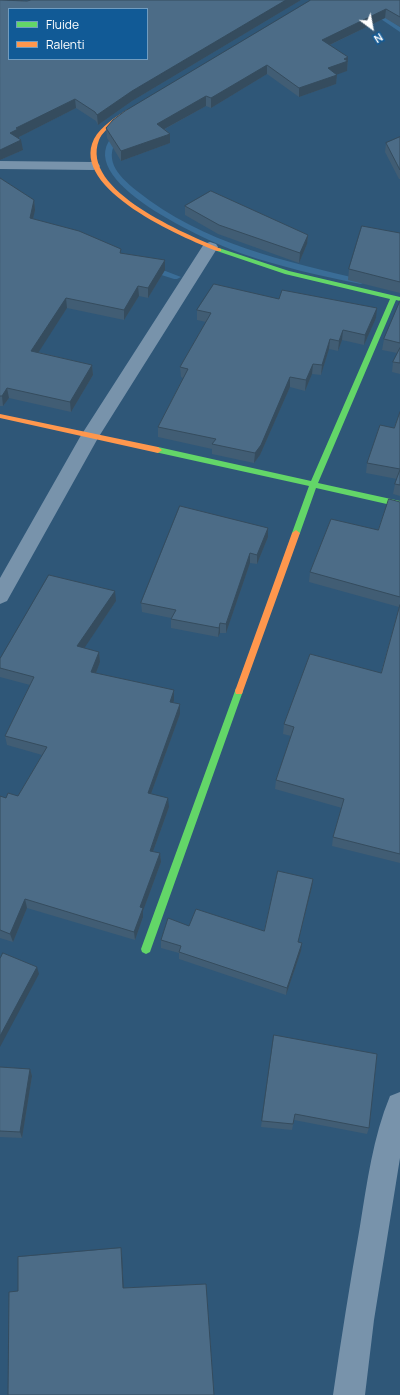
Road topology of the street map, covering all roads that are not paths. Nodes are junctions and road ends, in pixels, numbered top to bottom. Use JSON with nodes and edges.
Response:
{"nodes":[{"id":1,"x":138,"y":105,"type":"edge"},
{"id":2,"x":0,"y":165,"type":"edge"},
{"id":3,"x":93,"y":166,"type":"junction"},
{"id":4,"x":210,"y":247,"type":"junction"},
{"id":5,"x":397,"y":299,"type":"edge"},
{"id":6,"x":0,"y":416,"type":"edge"},
{"id":7,"x":89,"y":437,"type":"junction"},
{"id":8,"x":314,"y":483,"type":"junction"},
{"id":9,"x":400,"y":504,"type":"edge"},
{"id":10,"x":0,"y":596,"type":"edge"},
{"id":11,"x":146,"y":950,"type":"dead end"},
{"id":12,"x":400,"y":1106,"type":"edge"},
{"id":13,"x":349,"y":1395,"type":"edge"}],
"edges":[{"from":1,"to":3,"type":"street"},
{"from":2,"to":3,"type":"street"},
{"from":3,"to":4,"type":"street"},
{"from":4,"to":5,"type":"street"},
{"from":4,"to":7,"type":"street"},
{"from":5,"to":8,"type":"street"},
{"from":6,"to":7,"type":"street"},
{"from":7,"to":8,"type":"street"},
{"from":7,"to":10,"type":"street"},
{"from":8,"to":9,"type":"street"},
{"from":8,"to":11,"type":"street"},
{"from":12,"to":13,"type":"street"}]}
